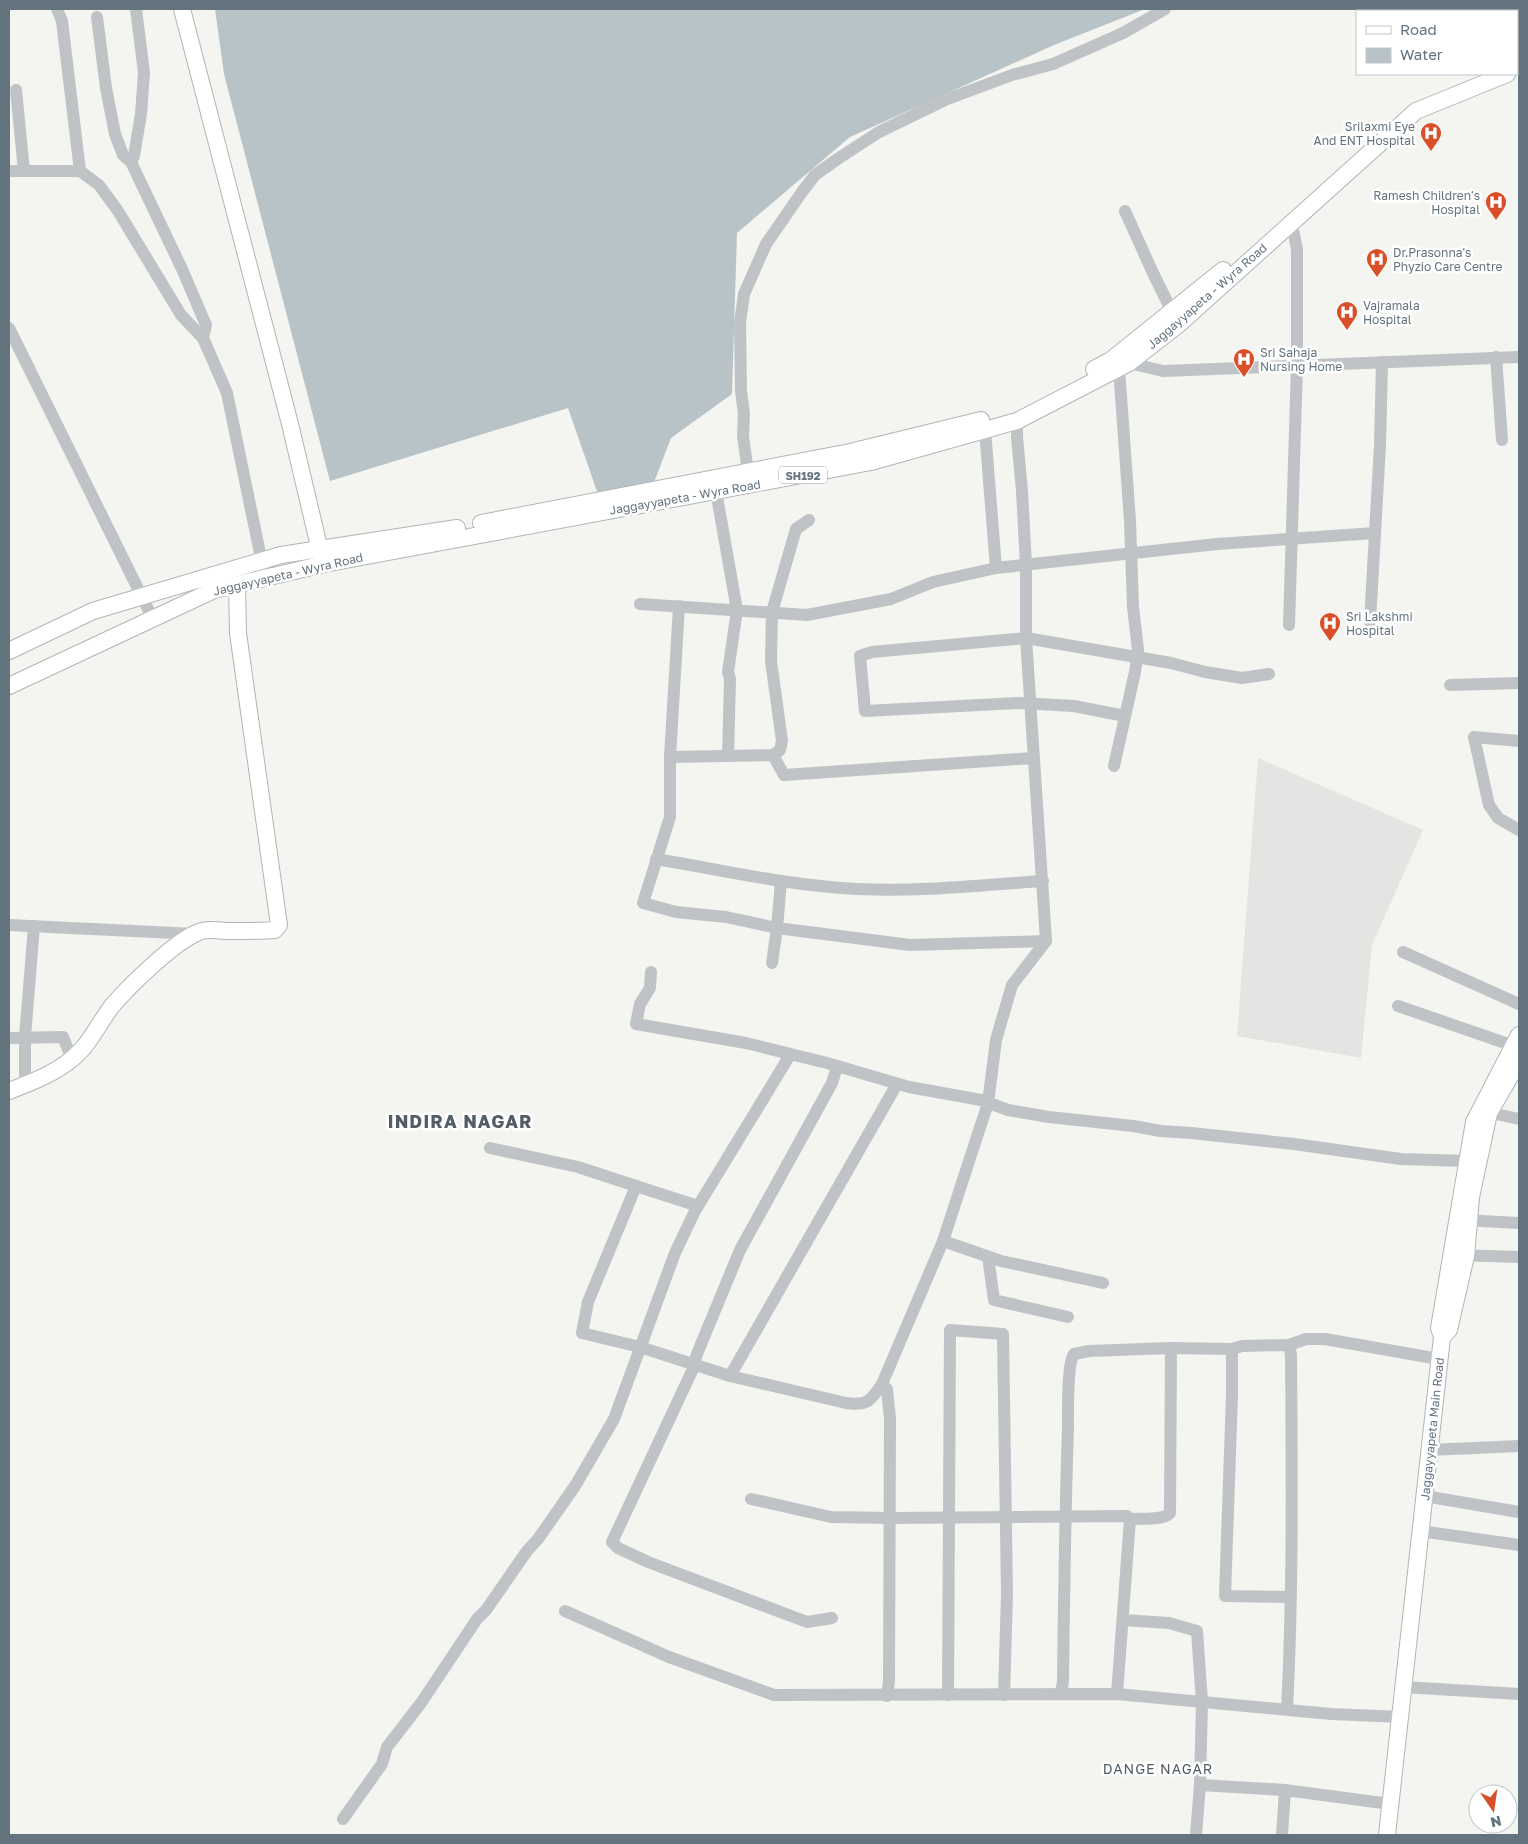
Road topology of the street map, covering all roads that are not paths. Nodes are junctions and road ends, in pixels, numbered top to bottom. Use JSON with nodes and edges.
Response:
{"nodes":[{"id":1,"x":57,"y":9,"type":"edge"},
{"id":2,"x":136,"y":9,"type":"edge"},
{"id":3,"x":182,"y":9,"type":"edge"},
{"id":4,"x":1165,"y":9,"type":"edge"},
{"id":5,"x":97,"y":17,"type":"dead end"},
{"id":6,"x":1482,"y":75,"type":"edge"},
{"id":7,"x":1505,"y":75,"type":"edge"},
{"id":8,"x":16,"y":90,"type":"dead end"},
{"id":9,"x":131,"y":162,"type":"junction"},
{"id":10,"x":9,"y":170,"type":"edge"},
{"id":11,"x":80,"y":171,"type":"junction"},
{"id":12,"x":24,"y":172,"type":"junction"},
{"id":13,"x":1125,"y":211,"type":"dead end"},
{"id":14,"x":1290,"y":224,"type":"junction"},
{"id":15,"x":1175,"y":318,"type":"junction"},
{"id":16,"x":9,"y":328,"type":"edge"},
{"id":17,"x":204,"y":338,"type":"junction"},
{"id":18,"x":1519,"y":357,"type":"edge"},
{"id":19,"x":1496,"y":358,"type":"junction"},
{"id":20,"x":1382,"y":362,"type":"junction"},
{"id":21,"x":1297,"y":365,"type":"junction"},
{"id":22,"x":1124,"y":366,"type":"junction"},
{"id":23,"x":1018,"y":421,"type":"junction"},
{"id":24,"x":985,"y":430,"type":"junction"},
{"id":25,"x":1502,"y":440,"type":"dead end"},
{"id":26,"x":749,"y":478,"type":"junction"},
{"id":27,"x":716,"y":491,"type":"junction"},
{"id":28,"x":808,"y":520,"type":"dead end"},
{"id":29,"x":1374,"y":533,"type":"junction"},
{"id":30,"x":1292,"y":539,"type":"junction"},
{"id":31,"x":1131,"y":553,"type":"junction"},
{"id":32,"x":322,"y":556,"type":"junction"},
{"id":33,"x":262,"y":561,"type":"junction"},
{"id":34,"x":1026,"y":565,"type":"junction"},
{"id":35,"x":996,"y":568,"type":"junction"},
{"id":36,"x":265,"y":578,"type":"junction"},
{"id":37,"x":237,"y":584,"type":"junction"},
{"id":38,"x":142,"y":597,"type":"junction"},
{"id":39,"x":640,"y":604,"type":"dead end"},
{"id":40,"x":679,"y":606,"type":"junction"},
{"id":41,"x":737,"y":610,"type":"junction"},
{"id":42,"x":772,"y":612,"type":"junction"},
{"id":43,"x":153,"y":619,"type":"junction"},
{"id":44,"x":1370,"y":622,"type":"dead end"},
{"id":45,"x":1289,"y":626,"type":"dead end"},
{"id":46,"x":1026,"y":638,"type":"junction"},
{"id":47,"x":9,"y":651,"type":"edge"},
{"id":48,"x":1137,"y":658,"type":"junction"},
{"id":49,"x":1269,"y":674,"type":"dead end"},
{"id":50,"x":1519,"y":683,"type":"edge"},
{"id":51,"x":1450,"y":685,"type":"dead end"},
{"id":52,"x":9,"y":686,"type":"edge"},
{"id":53,"x":1031,"y":703,"type":"junction"},
{"id":54,"x":1125,"y":716,"type":"junction"},
{"id":55,"x":1519,"y":741,"type":"edge"},
{"id":56,"x":773,"y":755,"type":"junction"},
{"id":57,"x":728,"y":756,"type":"junction"},
{"id":58,"x":670,"y":757,"type":"junction"},
{"id":59,"x":1034,"y":758,"type":"junction"},
{"id":60,"x":1114,"y":766,"type":"dead end"},
{"id":61,"x":1519,"y":830,"type":"edge"},
{"id":62,"x":656,"y":859,"type":"junction"},
{"id":63,"x":781,"y":881,"type":"junction"},
{"id":64,"x":1043,"y":881,"type":"junction"},
{"id":65,"x":9,"y":925,"type":"edge"},
{"id":66,"x":34,"y":926,"type":"junction"},
{"id":67,"x":777,"y":928,"type":"junction"},
{"id":68,"x":195,"y":934,"type":"junction"},
{"id":69,"x":1046,"y":941,"type":"junction"},
{"id":70,"x":1403,"y":952,"type":"dead end"},
{"id":71,"x":772,"y":963,"type":"dead end"},
{"id":72,"x":651,"y":972,"type":"dead end"},
{"id":73,"x":1519,"y":1004,"type":"edge"},
{"id":74,"x":1398,"y":1006,"type":"dead end"},
{"id":75,"x":25,"y":1037,"type":"junction"},
{"id":76,"x":9,"y":1038,"type":"edge"},
{"id":77,"x":1517,"y":1047,"type":"edge"},
{"id":78,"x":790,"y":1055,"type":"junction"},
{"id":79,"x":72,"y":1059,"type":"junction"},
{"id":80,"x":838,"y":1067,"type":"junction"},
{"id":81,"x":897,"y":1084,"type":"junction"},
{"id":82,"x":25,"y":1085,"type":"junction"},
{"id":83,"x":9,"y":1091,"type":"edge"},
{"id":84,"x":988,"y":1103,"type":"junction"},
{"id":85,"x":1485,"y":1112,"type":"junction"},
{"id":86,"x":1519,"y":1119,"type":"edge"},
{"id":87,"x":490,"y":1148,"type":"dead end"},
{"id":88,"x":1467,"y":1161,"type":"junction"},
{"id":89,"x":636,"y":1186,"type":"junction"},
{"id":90,"x":698,"y":1206,"type":"junction"},
{"id":91,"x":1463,"y":1220,"type":"junction"},
{"id":92,"x":1519,"y":1223,"type":"edge"},
{"id":93,"x":943,"y":1241,"type":"junction"},
{"id":94,"x":1459,"y":1255,"type":"junction"},
{"id":95,"x":988,"y":1257,"type":"junction"},
{"id":96,"x":1519,"y":1257,"type":"edge"},
{"id":97,"x":1103,"y":1283,"type":"dead end"},
{"id":98,"x":1068,"y":1317,"type":"dead end"},
{"id":99,"x":1289,"y":1345,"type":"junction"},
{"id":100,"x":640,"y":1347,"type":"junction"},
{"id":101,"x":1171,"y":1348,"type":"junction"},
{"id":102,"x":1232,"y":1349,"type":"junction"},
{"id":103,"x":1439,"y":1359,"type":"junction"},
{"id":104,"x":694,"y":1363,"type":"junction"},
{"id":105,"x":730,"y":1376,"type":"junction"},
{"id":106,"x":882,"y":1384,"type":"junction"},
{"id":107,"x":1519,"y":1446,"type":"edge"},
{"id":108,"x":1429,"y":1450,"type":"junction"},
{"id":109,"x":1424,"y":1496,"type":"junction"},
{"id":110,"x":751,"y":1499,"type":"dead end"},
{"id":111,"x":1519,"y":1512,"type":"edge"},
{"id":112,"x":1006,"y":1515,"type":"junction"},
{"id":113,"x":1064,"y":1515,"type":"junction"},
{"id":114,"x":948,"y":1516,"type":"junction"},
{"id":115,"x":890,"y":1518,"type":"junction"},
{"id":116,"x":1130,"y":1519,"type":"junction"},
{"id":117,"x":1420,"y":1531,"type":"junction"},
{"id":118,"x":1519,"y":1545,"type":"edge"},
{"id":119,"x":1290,"y":1597,"type":"junction"},
{"id":120,"x":565,"y":1611,"type":"dead end"},
{"id":121,"x":832,"y":1618,"type":"dead end"},
{"id":122,"x":1123,"y":1620,"type":"junction"},
{"id":123,"x":1403,"y":1687,"type":"junction"},
{"id":124,"x":1060,"y":1694,"type":"junction"},
{"id":125,"x":1117,"y":1694,"type":"junction"},
{"id":126,"x":1519,"y":1694,"type":"edge"},
{"id":127,"x":1004,"y":1695,"type":"junction"},
{"id":128,"x":887,"y":1696,"type":"junction"},
{"id":129,"x":948,"y":1696,"type":"junction"},
{"id":130,"x":1202,"y":1702,"type":"junction"},
{"id":131,"x":1287,"y":1709,"type":"junction"},
{"id":132,"x":1400,"y":1717,"type":"junction"},
{"id":133,"x":1200,"y":1785,"type":"junction"},
{"id":134,"x":1285,"y":1790,"type":"junction"},
{"id":135,"x":1390,"y":1804,"type":"junction"},
{"id":136,"x":342,"y":1819,"type":"dead end"},
{"id":137,"x":1196,"y":1835,"type":"edge"},
{"id":138,"x":1282,"y":1835,"type":"edge"},
{"id":139,"x":1387,"y":1835,"type":"edge"}],
"edges":[{"from":1,"to":11,"type":"street"},
{"from":2,"to":9,"type":"street"},
{"from":3,"to":32,"type":"main road"},
{"from":4,"to":26,"type":"street"},
{"from":5,"to":9,"type":"street"},
{"from":6,"to":15,"type":"main road","number":"SH192"},
{"from":7,"to":14,"type":"main road","name":"Jaggayyapeta - Wyra Road","number":"SH192"},
{"from":8,"to":12,"type":"street"},
{"from":9,"to":17,"type":"street"},
{"from":10,"to":12,"type":"street"},
{"from":11,"to":12,"type":"street"},
{"from":11,"to":17,"type":"street"},
{"from":13,"to":15,"type":"street"},
{"from":14,"to":15,"type":"main road","name":"Jaggayyapeta - Wyra Road","number":"SH192"},
{"from":14,"to":21,"type":"street"},
{"from":15,"to":22,"type":"main road","name":"Jaggayyapeta - Wyra Road","number":"SH192"},
{"from":15,"to":26,"type":"main road","number":"SH192"},
{"from":16,"to":38,"type":"street"},
{"from":17,"to":33,"type":"street"},
{"from":18,"to":19,"type":"street"},
{"from":19,"to":20,"type":"street"},
{"from":19,"to":25,"type":"street"},
{"from":20,"to":21,"type":"street"},
{"from":20,"to":29,"type":"street"},
{"from":21,"to":22,"type":"street"},
{"from":21,"to":30,"type":"street"},
{"from":22,"to":23,"type":"main road","name":"Jaggayyapeta - Wyra Road","number":"SH192"},
{"from":22,"to":31,"type":"street"},
{"from":23,"to":24,"type":"main road","name":"Jaggayyapeta - Wyra Road","number":"SH192"},
{"from":23,"to":34,"type":"street"},
{"from":24,"to":26,"type":"main road","name":"Jaggayyapeta - Wyra Road","number":"SH192"},
{"from":24,"to":35,"type":"street"},
{"from":26,"to":27,"type":"main road","name":"Jaggayyapeta - Wyra Road","number":"SH192"},
{"from":26,"to":32,"type":"main road","number":"SH192"},
{"from":27,"to":32,"type":"main road","name":"Jaggayyapeta - Wyra Road","number":"SH192"},
{"from":27,"to":41,"type":"street"},
{"from":28,"to":42,"type":"street"},
{"from":29,"to":30,"type":"street"},
{"from":29,"to":44,"type":"street"},
{"from":30,"to":31,"type":"street"},
{"from":30,"to":45,"type":"street"},
{"from":31,"to":34,"type":"street"},
{"from":31,"to":48,"type":"street"},
{"from":32,"to":33,"type":"main road","number":"SH192"},
{"from":32,"to":36,"type":"main road","name":"Jaggayyapeta - Wyra Road","number":"SH192"},
{"from":33,"to":36,"type":"street"},
{"from":33,"to":38,"type":"main road","number":"SH192"},
{"from":34,"to":35,"type":"street"},
{"from":34,"to":46,"type":"street"},
{"from":35,"to":42,"type":"street"},
{"from":36,"to":37,"type":"main road","name":"Jaggayyapeta - Wyra Road","number":"SH192"},
{"from":37,"to":43,"type":"main road","name":"Jaggayyapeta - Wyra Road","number":"SH192"},
{"from":37,"to":68,"type":"main road"},
{"from":38,"to":43,"type":"street"},
{"from":38,"to":47,"type":"main road","number":"SH192"},
{"from":39,"to":40,"type":"street"},
{"from":40,"to":41,"type":"street"},
{"from":40,"to":58,"type":"street"},
{"from":41,"to":42,"type":"street"},
{"from":41,"to":57,"type":"street"},
{"from":42,"to":56,"type":"street"},
{"from":43,"to":52,"type":"main road","name":"Jaggayyapeta - Wyra Road","number":"SH192"},
{"from":46,"to":48,"type":"street"},
{"from":46,"to":53,"type":"street"},
{"from":46,"to":53,"type":"street"},
{"from":48,"to":49,"type":"street"},
{"from":48,"to":54,"type":"street"},
{"from":50,"to":51,"type":"street"},
{"from":53,"to":54,"type":"street"},
{"from":53,"to":59,"type":"street"},
{"from":54,"to":60,"type":"street"},
{"from":55,"to":61,"type":"street"},
{"from":56,"to":57,"type":"street"},
{"from":56,"to":59,"type":"street"},
{"from":57,"to":58,"type":"street"},
{"from":58,"to":62,"type":"street"},
{"from":59,"to":64,"type":"street"},
{"from":62,"to":63,"type":"street"},
{"from":62,"to":67,"type":"street"},
{"from":63,"to":64,"type":"street"},
{"from":63,"to":67,"type":"street"},
{"from":64,"to":69,"type":"street"},
{"from":65,"to":66,"type":"street"},
{"from":66,"to":68,"type":"street"},
{"from":66,"to":75,"type":"street"},
{"from":67,"to":69,"type":"street"},
{"from":67,"to":71,"type":"street"},
{"from":68,"to":79,"type":"main road"},
{"from":69,"to":84,"type":"street"},
{"from":70,"to":73,"type":"street"},
{"from":72,"to":78,"type":"street"},
{"from":74,"to":77,"type":"street"},
{"from":75,"to":76,"type":"street"},
{"from":75,"to":79,"type":"street"},
{"from":75,"to":82,"type":"street"},
{"from":77,"to":85,"type":"main road"},
{"from":78,"to":80,"type":"street"},
{"from":78,"to":90,"type":"street"},
{"from":79,"to":82,"type":"main road"},
{"from":80,"to":81,"type":"street"},
{"from":80,"to":104,"type":"street"},
{"from":81,"to":84,"type":"street"},
{"from":81,"to":105,"type":"street"},
{"from":82,"to":83,"type":"main road"},
{"from":84,"to":88,"type":"street"},
{"from":84,"to":93,"type":"street"},
{"from":85,"to":86,"type":"street"},
{"from":85,"to":88,"type":"main road"},
{"from":85,"to":91,"type":"main road"},
{"from":87,"to":89,"type":"street"},
{"from":88,"to":91,"type":"main road"},
{"from":89,"to":90,"type":"street"},
{"from":89,"to":100,"type":"street"},
{"from":90,"to":100,"type":"street"},
{"from":91,"to":92,"type":"street"},
{"from":91,"to":94,"type":"main road","name":"Jaggayyapeta Main Road"},
{"from":93,"to":95,"type":"street"},
{"from":93,"to":106,"type":"street"},
{"from":94,"to":96,"type":"street"},
{"from":94,"to":103,"type":"main road","name":"Jaggayyapeta Main Road"},
{"from":95,"to":97,"type":"street"},
{"from":95,"to":98,"type":"street"},
{"from":99,"to":102,"type":"street"},
{"from":99,"to":103,"type":"street"},
{"from":99,"to":119,"type":"street"},
{"from":100,"to":104,"type":"street"},
{"from":100,"to":136,"type":"street"},
{"from":101,"to":102,"type":"street"},
{"from":101,"to":113,"type":"street"},
{"from":101,"to":116,"type":"street"},
{"from":102,"to":119,"type":"street"},
{"from":103,"to":108,"type":"main road","name":"Jaggayyapeta Main Road"},
{"from":104,"to":105,"type":"street"},
{"from":104,"to":121,"type":"street"},
{"from":105,"to":106,"type":"street"},
{"from":106,"to":115,"type":"street"},
{"from":107,"to":108,"type":"street"},
{"from":108,"to":109,"type":"main road","name":"Jaggayyapeta Main Road"},
{"from":109,"to":111,"type":"street"},
{"from":109,"to":117,"type":"main road","name":"Jaggayyapeta Main Road"},
{"from":110,"to":115,"type":"street"},
{"from":112,"to":113,"type":"street"},
{"from":112,"to":114,"type":"street"},
{"from":112,"to":114,"type":"street"},
{"from":112,"to":127,"type":"street"},
{"from":113,"to":116,"type":"street"},
{"from":113,"to":124,"type":"street"},
{"from":114,"to":115,"type":"street"},
{"from":114,"to":129,"type":"street"},
{"from":115,"to":128,"type":"street"},
{"from":116,"to":122,"type":"street"},
{"from":117,"to":118,"type":"street"},
{"from":117,"to":123,"type":"main road","name":"Jaggayyapeta Main Road"},
{"from":119,"to":131,"type":"street"},
{"from":120,"to":128,"type":"street"},
{"from":122,"to":125,"type":"street"},
{"from":122,"to":130,"type":"street"},
{"from":123,"to":126,"type":"street"},
{"from":123,"to":132,"type":"main road","name":"Jaggayyapeta Main Road"},
{"from":124,"to":125,"type":"street"},
{"from":124,"to":127,"type":"street"},
{"from":125,"to":130,"type":"street"},
{"from":127,"to":129,"type":"street"},
{"from":128,"to":129,"type":"street"},
{"from":130,"to":131,"type":"street"},
{"from":130,"to":133,"type":"street"},
{"from":131,"to":132,"type":"street"},
{"from":132,"to":135,"type":"main road","name":"Jaggayyapeta Main Road"},
{"from":133,"to":134,"type":"street"},
{"from":133,"to":137,"type":"street"},
{"from":134,"to":135,"type":"street"},
{"from":134,"to":138,"type":"street"},
{"from":135,"to":139,"type":"main road","name":"Jaggayyapeta Main Road"}]}
